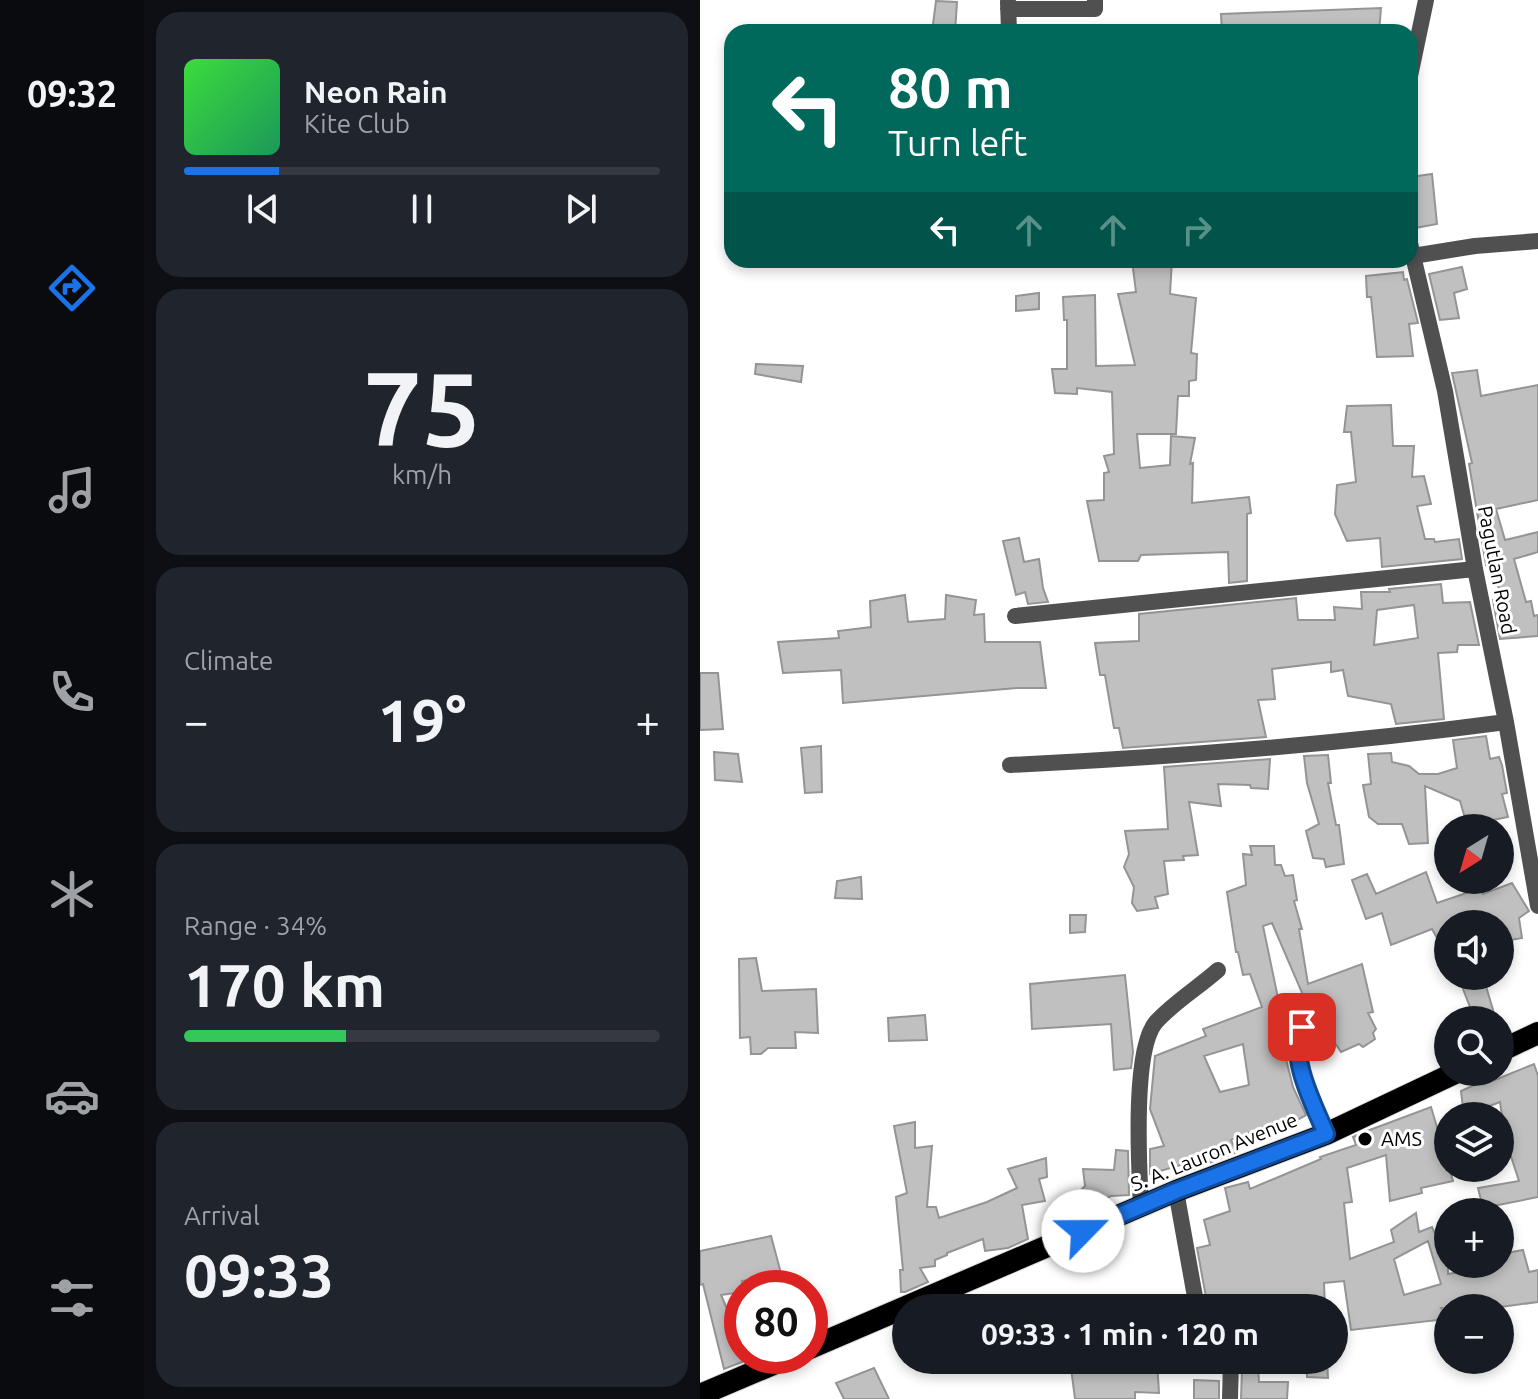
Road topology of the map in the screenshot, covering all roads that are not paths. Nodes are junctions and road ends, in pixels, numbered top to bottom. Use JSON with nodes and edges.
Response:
{"nodes":[{"id":1,"x":1095,"y":0,"type":"edge"},
{"id":2,"x":1426,"y":0,"type":"edge"},
{"id":3,"x":1008,"y":4,"type":"edge"},
{"id":4,"x":1009,"y":24,"type":"edge"},
{"id":5,"x":1418,"y":38,"type":"edge"},
{"id":6,"x":1538,"y":241,"type":"edge"},
{"id":7,"x":1418,"y":250,"type":"edge"},
{"id":8,"x":1415,"y":268,"type":"edge"},
{"id":9,"x":1475,"y":569,"type":"junction"},
{"id":10,"x":1015,"y":616,"type":"dead end"},
{"id":11,"x":1506,"y":722,"type":"junction"},
{"id":12,"x":1010,"y":765,"type":"dead end"},
{"id":13,"x":1538,"y":906,"type":"edge"},
{"id":14,"x":1218,"y":970,"type":"dead end"},
{"id":15,"x":1302,"y":1027,"type":"dead end"},
{"id":16,"x":1538,"y":1033,"type":"edge"},
{"id":17,"x":1514,"y":1044,"type":"edge"},
{"id":18,"x":1434,"y":1083,"type":"edge"},
{"id":19,"x":1326,"y":1134,"type":"junction"},
{"id":20,"x":1176,"y":1191,"type":"junction"},
{"id":21,"x":1141,"y":1207,"type":"junction"},
{"id":22,"x":1194,"y":1294,"type":"edge"},
{"id":23,"x":828,"y":1340,"type":"edge"},
{"id":24,"x":750,"y":1374,"type":"edge"},
{"id":25,"x":1230,"y":1374,"type":"edge"},
{"id":26,"x":700,"y":1395,"type":"edge"},
{"id":27,"x":1230,"y":1399,"type":"edge"}],
"edges":[{"from":1,"to":3,"type":"street"},
{"from":2,"to":5,"type":"street"},
{"from":3,"to":4,"type":"street"},
{"from":6,"to":7,"type":"street"},
{"from":8,"to":9,"type":"street","name":"Pagutlan Road"},
{"from":9,"to":10,"type":"street"},
{"from":9,"to":11,"type":"street","name":"Pagutlan Road"},
{"from":11,"to":12,"type":"street"},
{"from":11,"to":13,"type":"street","name":"Pagutlan Road"},
{"from":14,"to":21,"type":"street"},
{"from":15,"to":19,"type":"street"},
{"from":16,"to":17,"type":"highway"},
{"from":18,"to":19,"type":"highway","name":"S. A. Lauron Avenue"},
{"from":19,"to":20,"type":"highway","name":"S. A. Lauron Avenue"},
{"from":20,"to":21,"type":"highway","name":"S. A. Lauron Avenue"},
{"from":20,"to":22,"type":"street"},
{"from":21,"to":23,"type":"highway","name":"S. A. Lauron Avenue"},
{"from":24,"to":26,"type":"highway"},
{"from":25,"to":27,"type":"street"}]}
